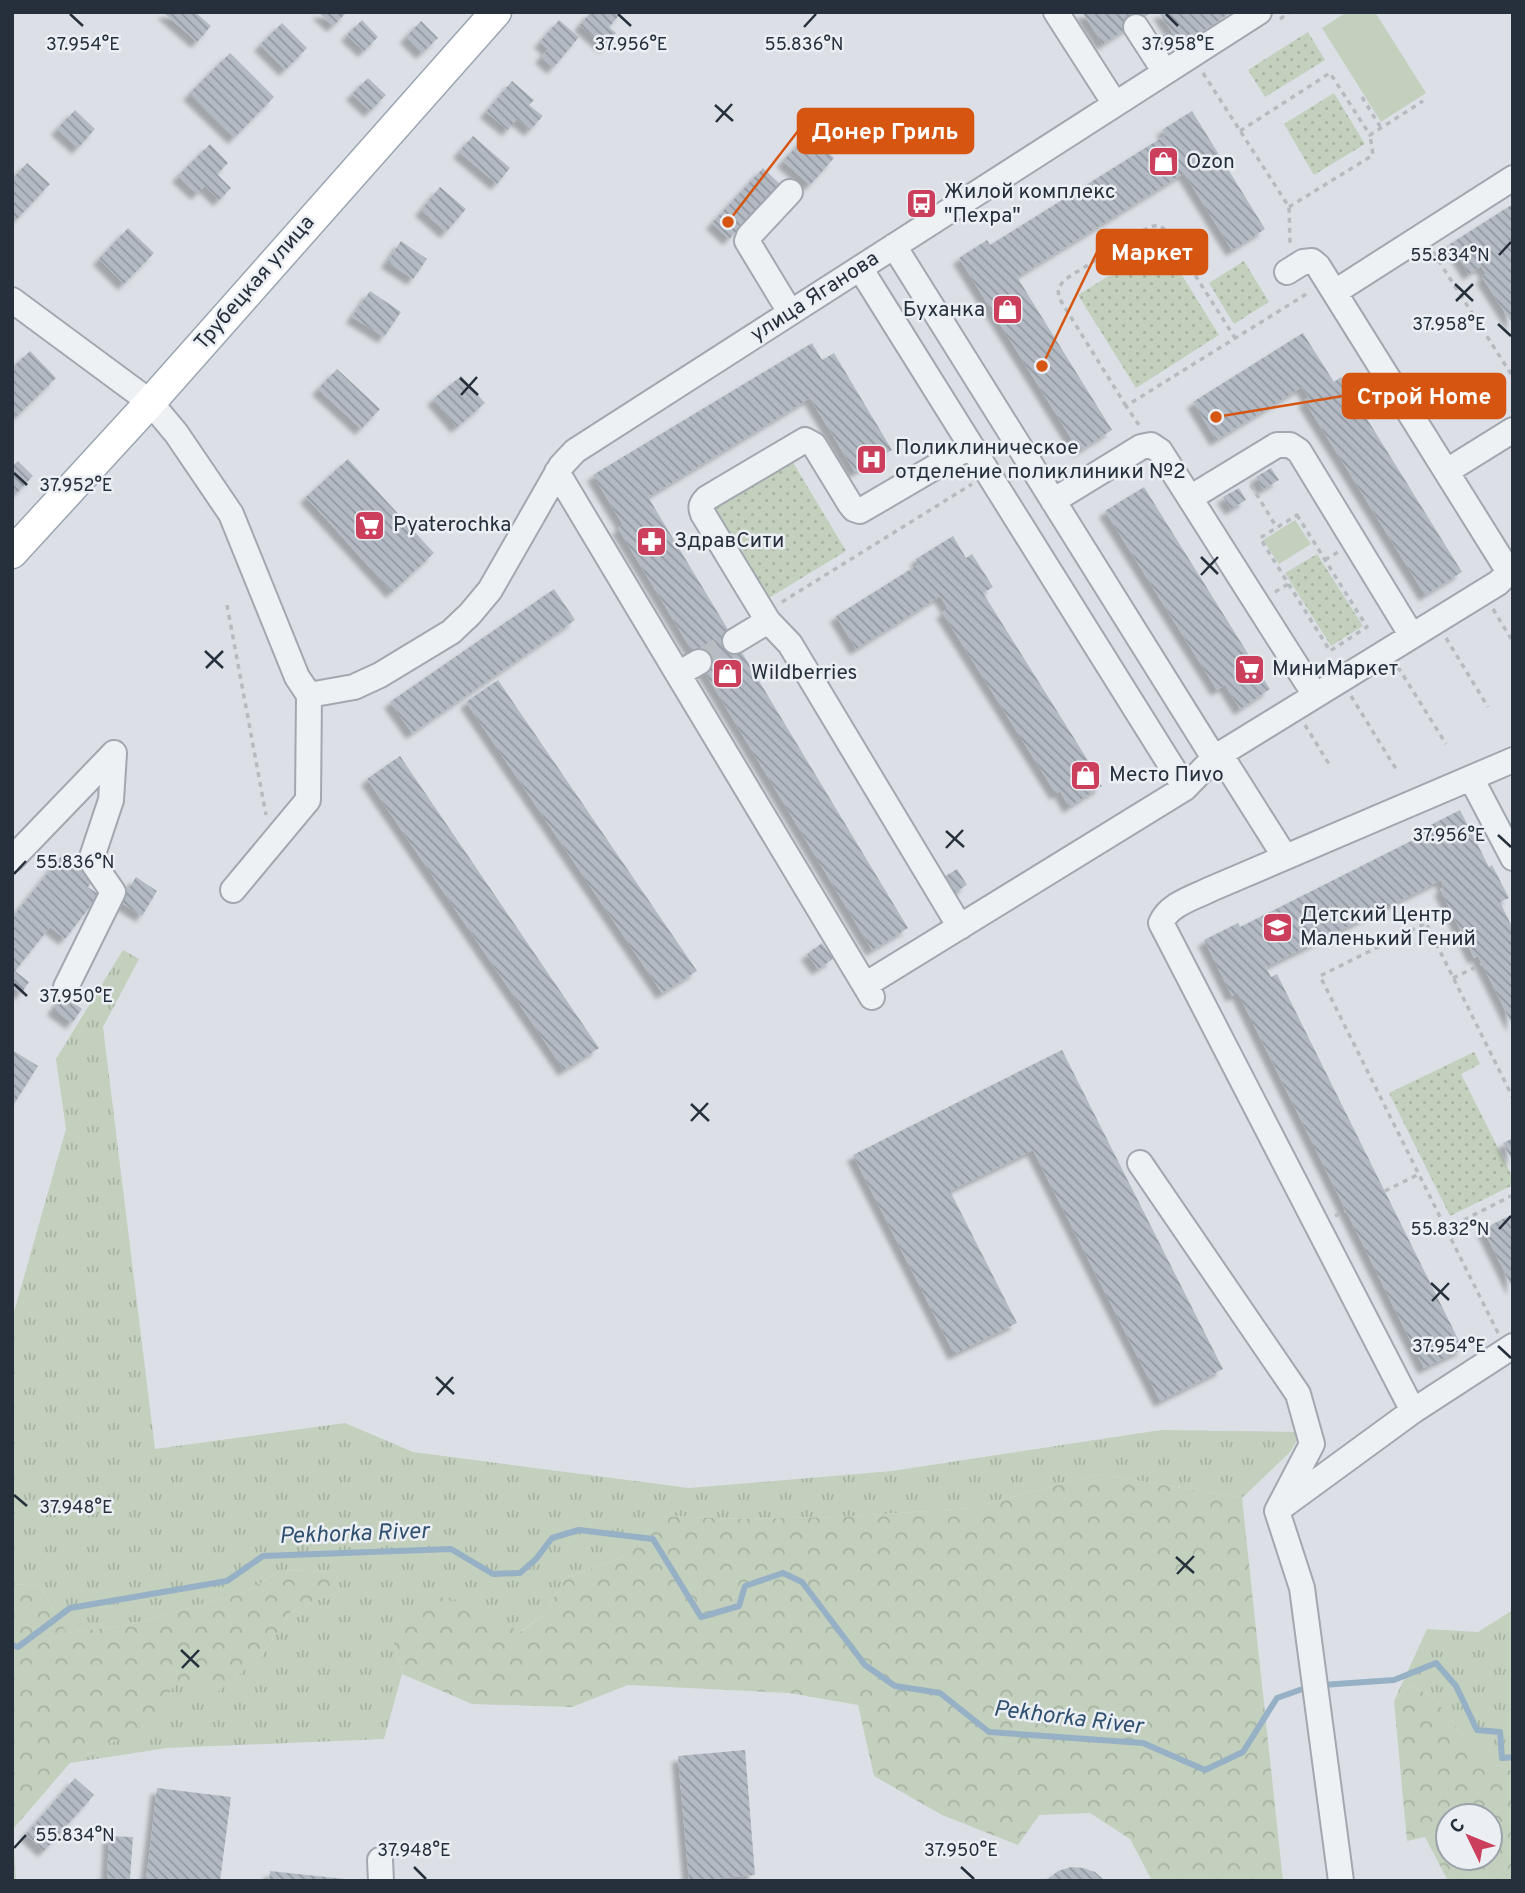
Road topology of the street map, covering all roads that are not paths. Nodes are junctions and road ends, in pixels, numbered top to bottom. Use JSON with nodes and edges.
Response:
{"nodes":[{"id":1,"x":496,"y":12,"type":"edge"},
{"id":2,"x":1056,"y":12,"type":"edge"},
{"id":3,"x":1259,"y":12,"type":"edge"},
{"id":4,"x":1136,"y":27,"type":"dead end"},
{"id":5,"x":1165,"y":72,"type":"junction"},
{"id":6,"x":1115,"y":104,"type":"junction"},
{"id":7,"x":1513,"y":178,"type":"edge"},
{"id":8,"x":790,"y":192,"type":"dead end"},
{"id":9,"x":894,"y":246,"type":"junction"},
{"id":10,"x":860,"y":268,"type":"junction"},
{"id":11,"x":1293,"y":268,"type":"road end"},
{"id":12,"x":1331,"y":286,"type":"junction"},
{"id":13,"x":12,"y":300,"type":"edge"},
{"id":14,"x":790,"y":312,"type":"junction"},
{"id":15,"x":150,"y":402,"type":"junction"},
{"id":16,"x":1513,"y":430,"type":"edge"},
{"id":17,"x":971,"y":446,"type":"junction"},
{"id":18,"x":1447,"y":471,"type":"junction"},
{"id":19,"x":557,"y":472,"type":"junction"},
{"id":20,"x":1190,"y":498,"type":"junction"},
{"id":21,"x":1053,"y":502,"type":"junction"},
{"id":22,"x":12,"y":553,"type":"edge"},
{"id":23,"x":1512,"y":573,"type":"edge"},
{"id":24,"x":766,"y":618,"type":"junction"},
{"id":25,"x":1412,"y":636,"type":"junction"},
{"id":26,"x":735,"y":641,"type":"tunnel mouth"},
{"id":27,"x":309,"y":695,"type":"junction"},
{"id":28,"x":1305,"y":702,"type":"junction"},
{"id":29,"x":1217,"y":756,"type":"junction"},
{"id":30,"x":1513,"y":760,"type":"edge"},
{"id":31,"x":1471,"y":778,"type":"junction"},
{"id":32,"x":1185,"y":788,"type":"junction"},
{"id":33,"x":1285,"y":858,"type":"junction"},
{"id":34,"x":1513,"y":858,"type":"edge"},
{"id":35,"x":12,"y":859,"type":"edge"},
{"id":36,"x":233,"y":890,"type":"dead end"},
{"id":37,"x":960,"y":926,"type":"junction"},
{"id":38,"x":66,"y":987,"type":"dead end"},
{"id":39,"x":1140,"y":1163,"type":"dead end"},
{"id":40,"x":1510,"y":1348,"type":"edge"},
{"id":41,"x":1413,"y":1410,"type":"junction"},
{"id":42,"x":1277,"y":1511,"type":"junction"},
{"id":43,"x":1341,"y":1881,"type":"edge"}],
"edges":[{"from":1,"to":15,"type":"main road","name":"Трубецкая улица"},
{"from":2,"to":6,"type":"street"},
{"from":3,"to":5,"type":"street","name":"улица Яганова"},
{"from":4,"to":5,"type":"street"},
{"from":5,"to":6,"type":"street","name":"улица Яганова"},
{"from":6,"to":9,"type":"street","name":"улица Яганова"},
{"from":7,"to":12,"type":"street"},
{"from":8,"to":14,"type":"street"},
{"from":9,"to":10,"type":"street","name":"улица Яганова"},
{"from":9,"to":21,"type":"street"},
{"from":10,"to":14,"type":"street","name":"улица Яганова"},
{"from":10,"to":17,"type":"street"},
{"from":11,"to":12,"type":"street"},
{"from":12,"to":18,"type":"street"},
{"from":13,"to":15,"type":"street"},
{"from":14,"to":19,"type":"street","name":"улица Яганова"},
{"from":15,"to":22,"type":"main road","name":"Трубецкая улица"},
{"from":15,"to":27,"type":"street"},
{"from":16,"to":18,"type":"street"},
{"from":17,"to":24,"type":"street"},
{"from":17,"to":32,"type":"street"},
{"from":18,"to":23,"type":"street"},
{"from":19,"to":27,"type":"street","name":"улица Яганова"},
{"from":19,"to":37,"type":"street"},
{"from":20,"to":21,"type":"street"},
{"from":20,"to":25,"type":"street"},
{"from":20,"to":28,"type":"street"},
{"from":21,"to":29,"type":"street"},
{"from":23,"to":25,"type":"street"},
{"from":24,"to":26,"type":"street"},
{"from":24,"to":37,"type":"street"},
{"from":25,"to":28,"type":"street"},
{"from":27,"to":36,"type":"street"},
{"from":28,"to":29,"type":"street"},
{"from":29,"to":32,"type":"street"},
{"from":29,"to":33,"type":"street"},
{"from":30,"to":31,"type":"street"},
{"from":31,"to":33,"type":"street"},
{"from":31,"to":34,"type":"street"},
{"from":32,"to":37,"type":"street"},
{"from":33,"to":41,"type":"street"},
{"from":35,"to":38,"type":"street"},
{"from":39,"to":42,"type":"street"},
{"from":40,"to":41,"type":"street"},
{"from":41,"to":42,"type":"street"},
{"from":42,"to":43,"type":"street"}]}
